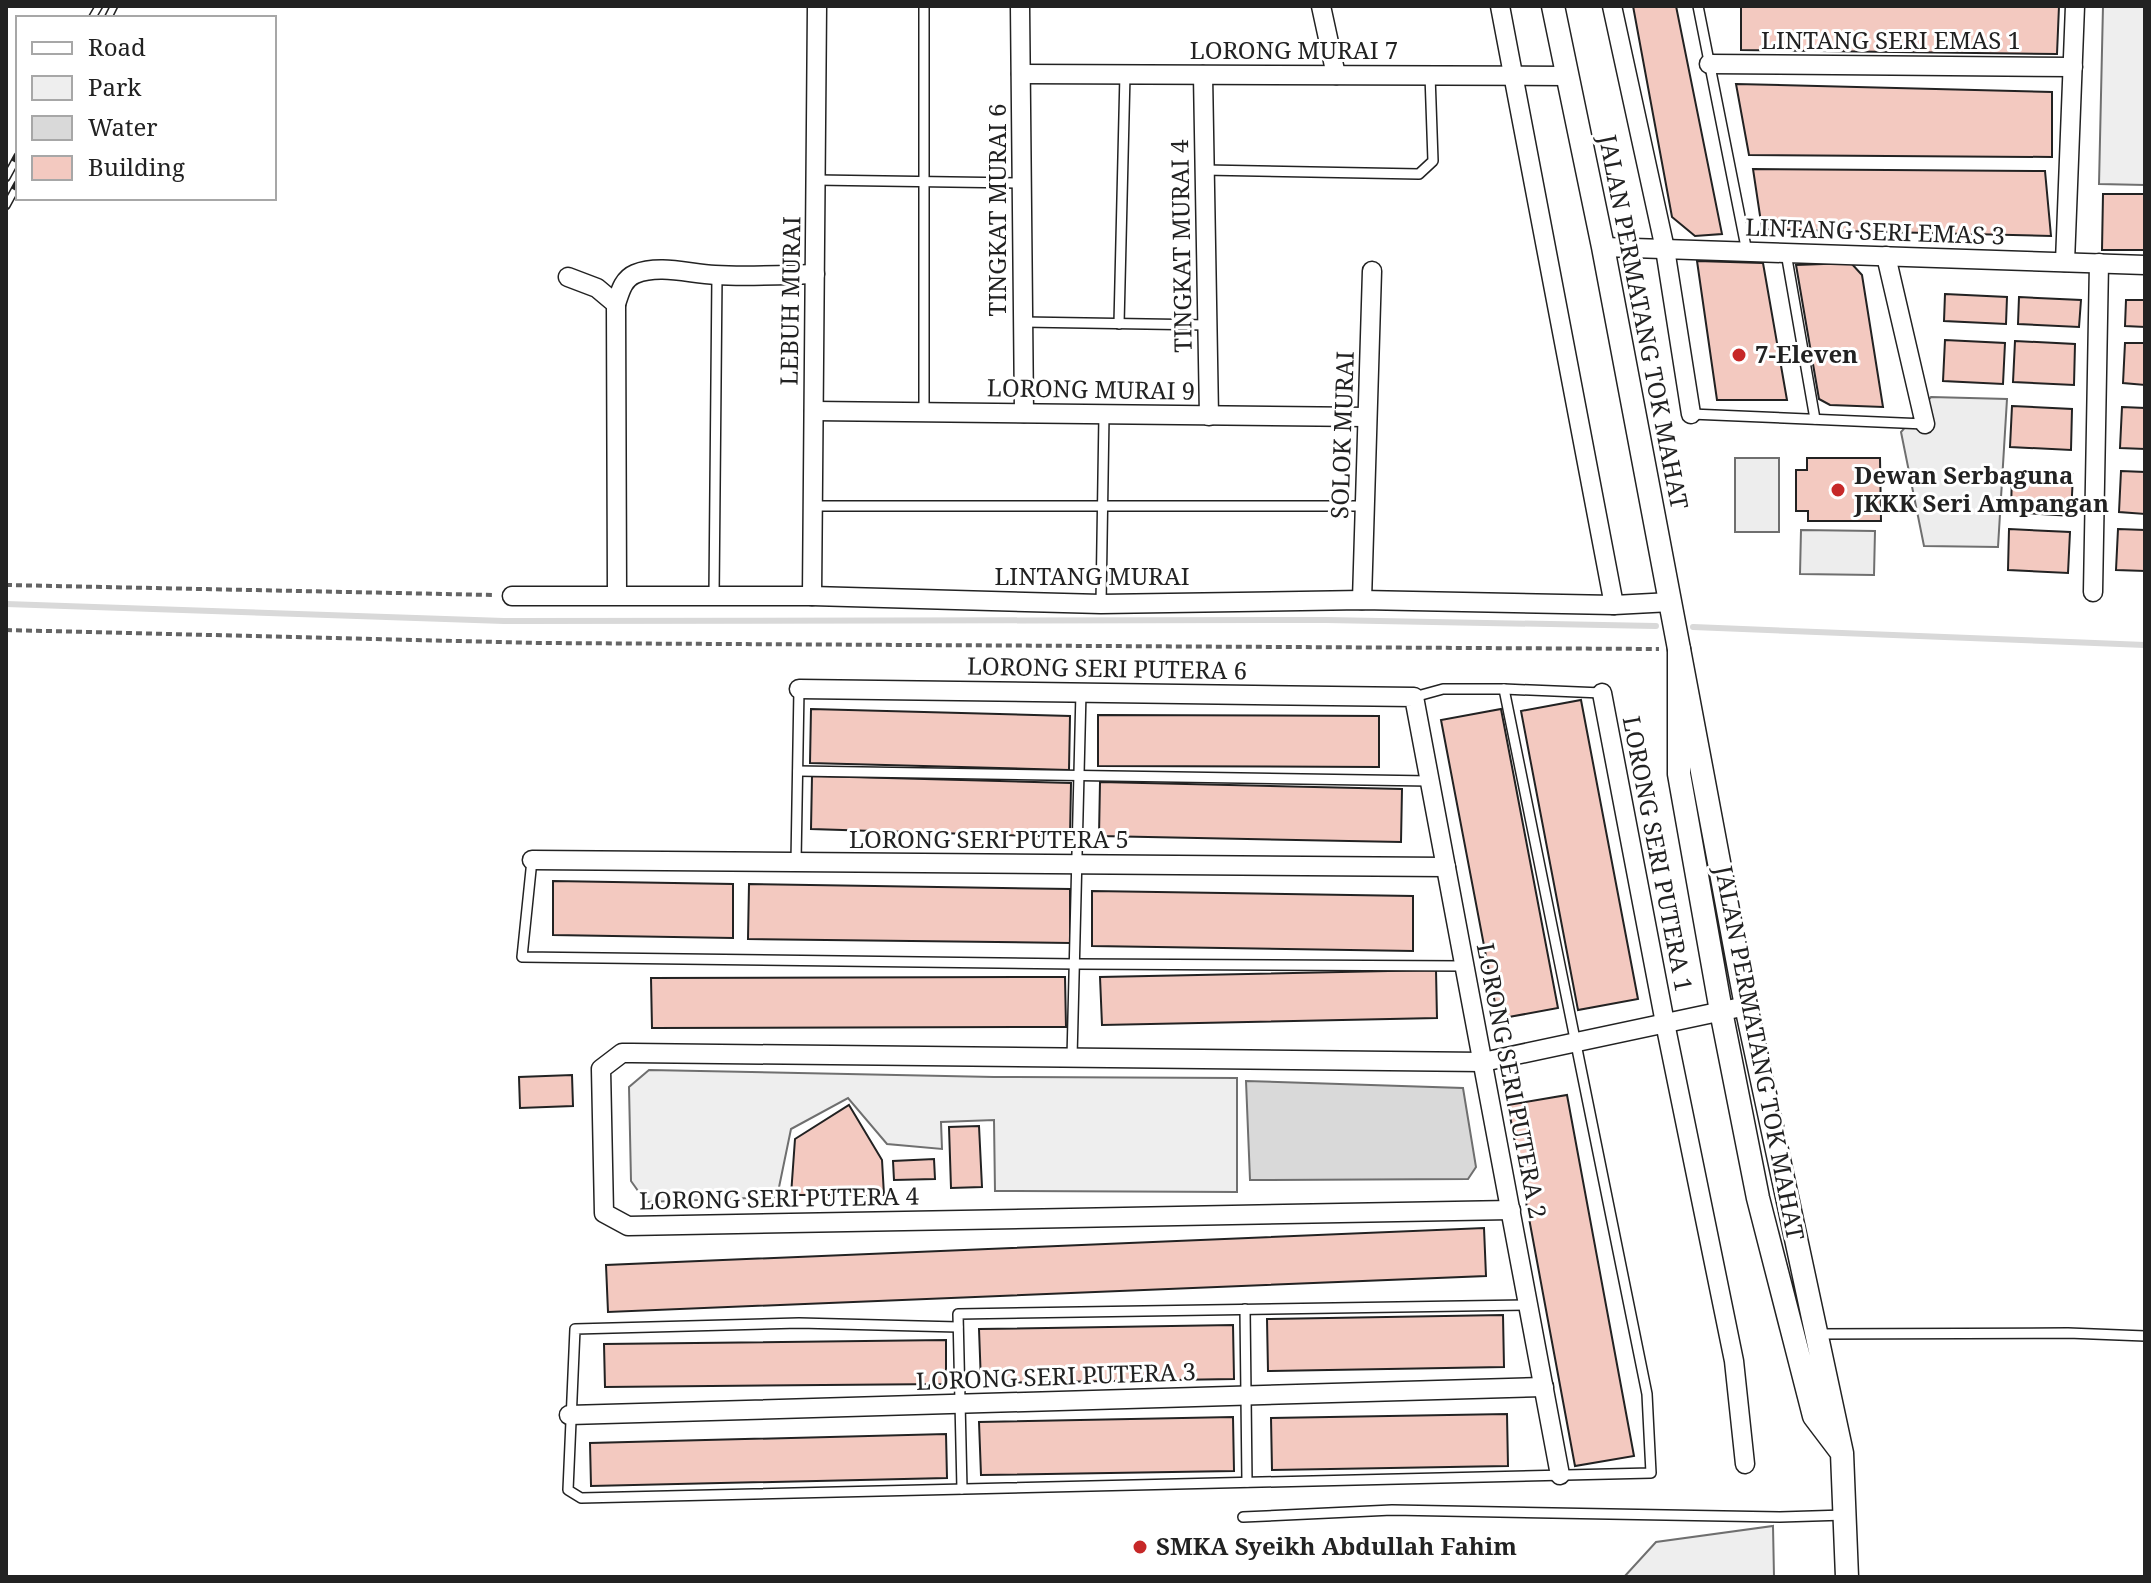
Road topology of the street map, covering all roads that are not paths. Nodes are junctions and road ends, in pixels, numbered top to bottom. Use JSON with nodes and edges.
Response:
{"nodes":[{"id":1,"x":817,"y":6,"type":"edge"},
{"id":2,"x":924,"y":6,"type":"edge"},
{"id":3,"x":1020,"y":6,"type":"edge"},
{"id":4,"x":1321,"y":6,"type":"edge"},
{"id":5,"x":1500,"y":6,"type":"edge"},
{"id":6,"x":1553,"y":6,"type":"edge"},
{"id":7,"x":1612,"y":6,"type":"edge"},
{"id":8,"x":1698,"y":6,"type":"edge"},
{"id":9,"x":2075,"y":6,"type":"edge"},
{"id":10,"x":1709,"y":64,"type":"junction"},
{"id":11,"x":2073,"y":67,"type":"junction"},
{"id":12,"x":1021,"y":74,"type":"junction"},
{"id":13,"x":1125,"y":74,"type":"junction"},
{"id":14,"x":1203,"y":75,"type":"junction"},
{"id":15,"x":1336,"y":75,"type":"junction"},
{"id":16,"x":1430,"y":75,"type":"junction"},
{"id":17,"x":1515,"y":76,"type":"junction"},
{"id":18,"x":1567,"y":76,"type":"junction"},
{"id":19,"x":1204,"y":170,"type":"junction"},
{"id":20,"x":816,"y":180,"type":"junction"},
{"id":21,"x":924,"y":181,"type":"junction"},
{"id":22,"x":1022,"y":183,"type":"junction"},
{"id":23,"x":1603,"y":247,"type":"junction"},
{"id":24,"x":1665,"y":249,"type":"junction"},
{"id":25,"x":1747,"y":252,"type":"junction"},
{"id":26,"x":1786,"y":253,"type":"junction"},
{"id":27,"x":1886,"y":256,"type":"junction"},
{"id":28,"x":2065,"y":262,"type":"junction"},
{"id":29,"x":2099,"y":263,"type":"junction"},
{"id":30,"x":2145,"y":265,"type":"edge"},
{"id":31,"x":1372,"y":271,"type":"dead end"},
{"id":32,"x":815,"y":274,"type":"junction"},
{"id":33,"x":717,"y":275,"type":"junction"},
{"id":34,"x":568,"y":277,"type":"dead end"},
{"id":35,"x":616,"y":304,"type":"junction"},
{"id":36,"x":1023,"y":322,"type":"junction"},
{"id":37,"x":1119,"y":324,"type":"junction"},
{"id":38,"x":1208,"y":325,"type":"junction"},
{"id":39,"x":814,"y":411,"type":"junction"},
{"id":40,"x":924,"y":411,"type":"junction"},
{"id":41,"x":1024,"y":413,"type":"junction"},
{"id":42,"x":1691,"y":414,"type":"joint"},
{"id":43,"x":1104,"y":415,"type":"junction"},
{"id":44,"x":1209,"y":416,"type":"junction"},
{"id":45,"x":1367,"y":417,"type":"junction"},
{"id":46,"x":1815,"y":419,"type":"junction"},
{"id":47,"x":1925,"y":424,"type":"joint"},
{"id":48,"x":813,"y":506,"type":"junction"},
{"id":49,"x":1102,"y":506,"type":"junction"},
{"id":50,"x":1365,"y":506,"type":"junction"},
{"id":51,"x":2093,"y":592,"type":"dead end"},
{"id":52,"x":617,"y":595,"type":"junction"},
{"id":53,"x":512,"y":596,"type":"road end"},
{"id":54,"x":714,"y":596,"type":"junction"},
{"id":55,"x":812,"y":596,"type":"junction"},
{"id":56,"x":1362,"y":600,"type":"junction"},
{"id":57,"x":1671,"y":602,"type":"junction"},
{"id":58,"x":1101,"y":604,"type":"junction"},
{"id":59,"x":1614,"y":605,"type":"junction"},
{"id":60,"x":1679,"y":649,"type":"junction"},
{"id":61,"x":799,"y":689,"type":"joint"},
{"id":62,"x":1504,"y":689,"type":"junction"},
{"id":63,"x":1081,"y":692,"type":"junction"},
{"id":64,"x":1602,"y":693,"type":"joint"},
{"id":65,"x":1414,"y":697,"type":"junction"},
{"id":66,"x":798,"y":771,"type":"junction"},
{"id":67,"x":1079,"y":775,"type":"junction"},
{"id":68,"x":1430,"y":781,"type":"junction"},
{"id":69,"x":532,"y":860,"type":"joint"},
{"id":70,"x":796,"y":862,"type":"junction"},
{"id":71,"x":1078,"y":865,"type":"junction"},
{"id":72,"x":1446,"y":867,"type":"junction"},
{"id":73,"x":1076,"y":964,"type":"junction"},
{"id":74,"x":1465,"y":966,"type":"junction"},
{"id":75,"x":1746,"y":1006,"type":"junction"},
{"id":76,"x":1721,"y":1011,"type":"junction"},
{"id":77,"x":1665,"y":1023,"type":"junction"},
{"id":78,"x":1576,"y":1043,"type":"junction"},
{"id":79,"x":1072,"y":1058,"type":"junction"},
{"id":80,"x":1483,"y":1062,"type":"junction"},
{"id":81,"x":1511,"y":1210,"type":"junction"},
{"id":82,"x":1528,"y":1305,"type":"junction"},
{"id":83,"x":1245,"y":1309,"type":"junction"},
{"id":84,"x":958,"y":1327,"type":"junction"},
{"id":85,"x":1817,"y":1334,"type":"junction"},
{"id":86,"x":2145,"y":1336,"type":"edge"},
{"id":87,"x":1544,"y":1387,"type":"junction"},
{"id":88,"x":1245,"y":1395,"type":"junction"},
{"id":89,"x":960,"y":1404,"type":"junction"},
{"id":90,"x":569,"y":1415,"type":"junction"},
{"id":91,"x":1842,"y":1453,"type":"junction"},
{"id":92,"x":1745,"y":1464,"type":"dead end"},
{"id":93,"x":1560,"y":1475,"type":"junction"},
{"id":94,"x":1247,"y":1482,"type":"junction"},
{"id":95,"x":962,"y":1489,"type":"junction"},
{"id":96,"x":1845,"y":1515,"type":"junction"},
{"id":97,"x":1243,"y":1517,"type":"dead end"},
{"id":98,"x":1847,"y":1577,"type":"edge"}],
"edges":[{"from":1,"to":20,"type":"street","name":"LEBUH MURAI"},
{"from":2,"to":21,"type":"lane"},
{"from":3,"to":12,"type":"street","name":"TINGKAT MURAI 6"},
{"from":4,"to":15,"type":"street"},
{"from":5,"to":17,"type":"street"},
{"from":6,"to":18,"type":"street","name":"JALAN PERMATANG TOK MAHAT"},
{"from":7,"to":24,"type":"street"},
{"from":8,"to":10,"type":"lane"},
{"from":9,"to":11,"type":"street"},
{"from":10,"to":11,"type":"street","name":"LINTANG SERI EMAS 1"},
{"from":10,"to":25,"type":"lane"},
{"from":11,"to":28,"type":"street"},
{"from":12,"to":13,"type":"street","name":"LORONG MURAI 7"},
{"from":12,"to":22,"type":"street","name":"TINGKAT MURAI 6"},
{"from":13,"to":14,"type":"street","name":"LORONG MURAI 7"},
{"from":13,"to":37,"type":"lane"},
{"from":14,"to":15,"type":"street","name":"LORONG MURAI 7"},
{"from":14,"to":19,"type":"street","name":"TINGKAT MURAI 4"},
{"from":15,"to":16,"type":"street","name":"LORONG MURAI 7"},
{"from":16,"to":17,"type":"street","name":"LORONG MURAI 7"},
{"from":16,"to":19,"type":"lane"},
{"from":17,"to":18,"type":"street","name":"LORONG MURAI 7"},
{"from":17,"to":59,"type":"street"},
{"from":18,"to":23,"type":"street","name":"JALAN PERMATANG TOK MAHAT"},
{"from":19,"to":38,"type":"street","name":"TINGKAT MURAI 4"},
{"from":20,"to":21,"type":"lane"},
{"from":20,"to":32,"type":"street","name":"LEBUH MURAI"},
{"from":21,"to":22,"type":"lane"},
{"from":21,"to":40,"type":"lane"},
{"from":22,"to":36,"type":"street","name":"TINGKAT MURAI 6"},
{"from":23,"to":24,"type":"street","name":"LINTANG SERI EMAS 3"},
{"from":23,"to":57,"type":"street","name":"JALAN PERMATANG TOK MAHAT"},
{"from":24,"to":25,"type":"street","name":"LINTANG SERI EMAS 3"},
{"from":24,"to":42,"type":"street"},
{"from":25,"to":26,"type":"street","name":"LINTANG SERI EMAS 3"},
{"from":26,"to":27,"type":"street","name":"LINTANG SERI EMAS 3"},
{"from":26,"to":46,"type":"lane"},
{"from":27,"to":28,"type":"street","name":"LINTANG SERI EMAS 3"},
{"from":27,"to":47,"type":"street"},
{"from":28,"to":29,"type":"street","name":"LINTANG SERI EMAS 3"},
{"from":29,"to":30,"type":"street","name":"LINTANG SERI EMAS 3"},
{"from":29,"to":51,"type":"street"},
{"from":31,"to":45,"type":"street","name":"SOLOK MURAI"},
{"from":32,"to":33,"type":"street"},
{"from":32,"to":39,"type":"street","name":"LEBUH MURAI"},
{"from":33,"to":35,"type":"street"},
{"from":33,"to":54,"type":"lane"},
{"from":34,"to":35,"type":"street"},
{"from":35,"to":52,"type":"street"},
{"from":36,"to":37,"type":"lane"},
{"from":36,"to":41,"type":"street","name":"TINGKAT MURAI 6"},
{"from":37,"to":38,"type":"lane"},
{"from":38,"to":44,"type":"street","name":"TINGKAT MURAI 4"},
{"from":39,"to":40,"type":"street","name":"LORONG MURAI 9"},
{"from":39,"to":48,"type":"street","name":"LEBUH MURAI"},
{"from":40,"to":41,"type":"street","name":"LORONG MURAI 9"},
{"from":41,"to":43,"type":"street","name":"LORONG MURAI 9"},
{"from":42,"to":46,"type":"lane"},
{"from":43,"to":44,"type":"street","name":"LORONG MURAI 9"},
{"from":43,"to":49,"type":"lane"},
{"from":44,"to":45,"type":"street","name":"LORONG MURAI 9"},
{"from":45,"to":50,"type":"street","name":"SOLOK MURAI"},
{"from":46,"to":47,"type":"lane"},
{"from":48,"to":49,"type":"lane"},
{"from":48,"to":55,"type":"street","name":"LEBUH MURAI"},
{"from":49,"to":50,"type":"lane"},
{"from":49,"to":58,"type":"lane"},
{"from":50,"to":56,"type":"street","name":"SOLOK MURAI"},
{"from":52,"to":53,"type":"street","name":"LINTANG MURAI"},
{"from":52,"to":54,"type":"street","name":"LINTANG MURAI"},
{"from":54,"to":55,"type":"street","name":"LINTANG MURAI"},
{"from":55,"to":58,"type":"street","name":"LINTANG MURAI"},
{"from":56,"to":58,"type":"street","name":"LINTANG MURAI"},
{"from":56,"to":59,"type":"street","name":"LINTANG MURAI"},
{"from":57,"to":59,"type":"street","name":"LINTANG MURAI"},
{"from":57,"to":60,"type":"street","name":"JALAN PERMATANG TOK MAHAT"},
{"from":60,"to":75,"type":"street","name":"JALAN PERMATANG TOK MAHAT"},
{"from":60,"to":76,"type":"street","name":"JALAN PERMATANG TOK MAHAT"},
{"from":61,"to":63,"type":"street","name":"LORONG SERI PUTERA 6"},
{"from":61,"to":66,"type":"lane"},
{"from":62,"to":64,"type":"lane"},
{"from":62,"to":65,"type":"lane"},
{"from":62,"to":78,"type":"lane"},
{"from":63,"to":65,"type":"street","name":"LORONG SERI PUTERA 6"},
{"from":63,"to":67,"type":"lane"},
{"from":64,"to":77,"type":"street","name":"LORONG SERI PUTERA 1"},
{"from":65,"to":68,"type":"street","name":"LORONG SERI PUTERA 2"},
{"from":66,"to":67,"type":"lane"},
{"from":66,"to":70,"type":"lane"},
{"from":67,"to":68,"type":"lane"},
{"from":67,"to":71,"type":"lane"},
{"from":68,"to":72,"type":"street","name":"LORONG SERI PUTERA 2"},
{"from":69,"to":70,"type":"street","name":"LORONG SERI PUTERA 5"},
{"from":69,"to":73,"type":"lane"},
{"from":70,"to":71,"type":"street","name":"LORONG SERI PUTERA 5"},
{"from":71,"to":72,"type":"street","name":"LORONG SERI PUTERA 5"},
{"from":71,"to":73,"type":"lane"},
{"from":72,"to":74,"type":"street","name":"LORONG SERI PUTERA 2"},
{"from":73,"to":74,"type":"lane"},
{"from":73,"to":79,"type":"lane"},
{"from":74,"to":80,"type":"street","name":"LORONG SERI PUTERA 2"},
{"from":75,"to":76,"type":"street","name":"LORONG SERI PUTERA 4"},
{"from":75,"to":85,"type":"street","name":"JALAN PERMATANG TOK MAHAT"},
{"from":76,"to":77,"type":"street","name":"LORONG SERI PUTERA 4"},
{"from":76,"to":91,"type":"street","name":"JALAN PERMATANG TOK MAHAT"},
{"from":77,"to":78,"type":"street","name":"LORONG SERI PUTERA 4"},
{"from":77,"to":92,"type":"street","name":"LORONG SERI PUTERA 1"},
{"from":78,"to":80,"type":"street","name":"LORONG SERI PUTERA 4"},
{"from":78,"to":93,"type":"lane"},
{"from":79,"to":80,"type":"street","name":"LORONG SERI PUTERA 4"},
{"from":79,"to":81,"type":"street","name":"LORONG SERI PUTERA 4"},
{"from":80,"to":81,"type":"street","name":"LORONG SERI PUTERA 2"},
{"from":81,"to":82,"type":"street","name":"LORONG SERI PUTERA 2"},
{"from":82,"to":83,"type":"lane"},
{"from":82,"to":87,"type":"street","name":"LORONG SERI PUTERA 2"},
{"from":83,"to":84,"type":"lane"},
{"from":83,"to":88,"type":"lane"},
{"from":84,"to":89,"type":"lane"},
{"from":84,"to":90,"type":"lane"},
{"from":85,"to":86,"type":"lane"},
{"from":85,"to":91,"type":"street","name":"JALAN PERMATANG TOK MAHAT"},
{"from":87,"to":88,"type":"street","name":"LORONG SERI PUTERA 3"},
{"from":87,"to":93,"type":"street","name":"LORONG SERI PUTERA 2"},
{"from":88,"to":89,"type":"street","name":"LORONG SERI PUTERA 3"},
{"from":88,"to":94,"type":"lane"},
{"from":89,"to":90,"type":"street","name":"LORONG SERI PUTERA 3"},
{"from":89,"to":95,"type":"lane"},
{"from":90,"to":95,"type":"lane"},
{"from":91,"to":96,"type":"street","name":"JALAN PERMATANG TOK MAHAT"},
{"from":93,"to":94,"type":"lane"},
{"from":94,"to":95,"type":"lane"},
{"from":96,"to":97,"type":"lane"},
{"from":96,"to":98,"type":"street","name":"JALAN PERMATANG TOK MAHAT"}]}
